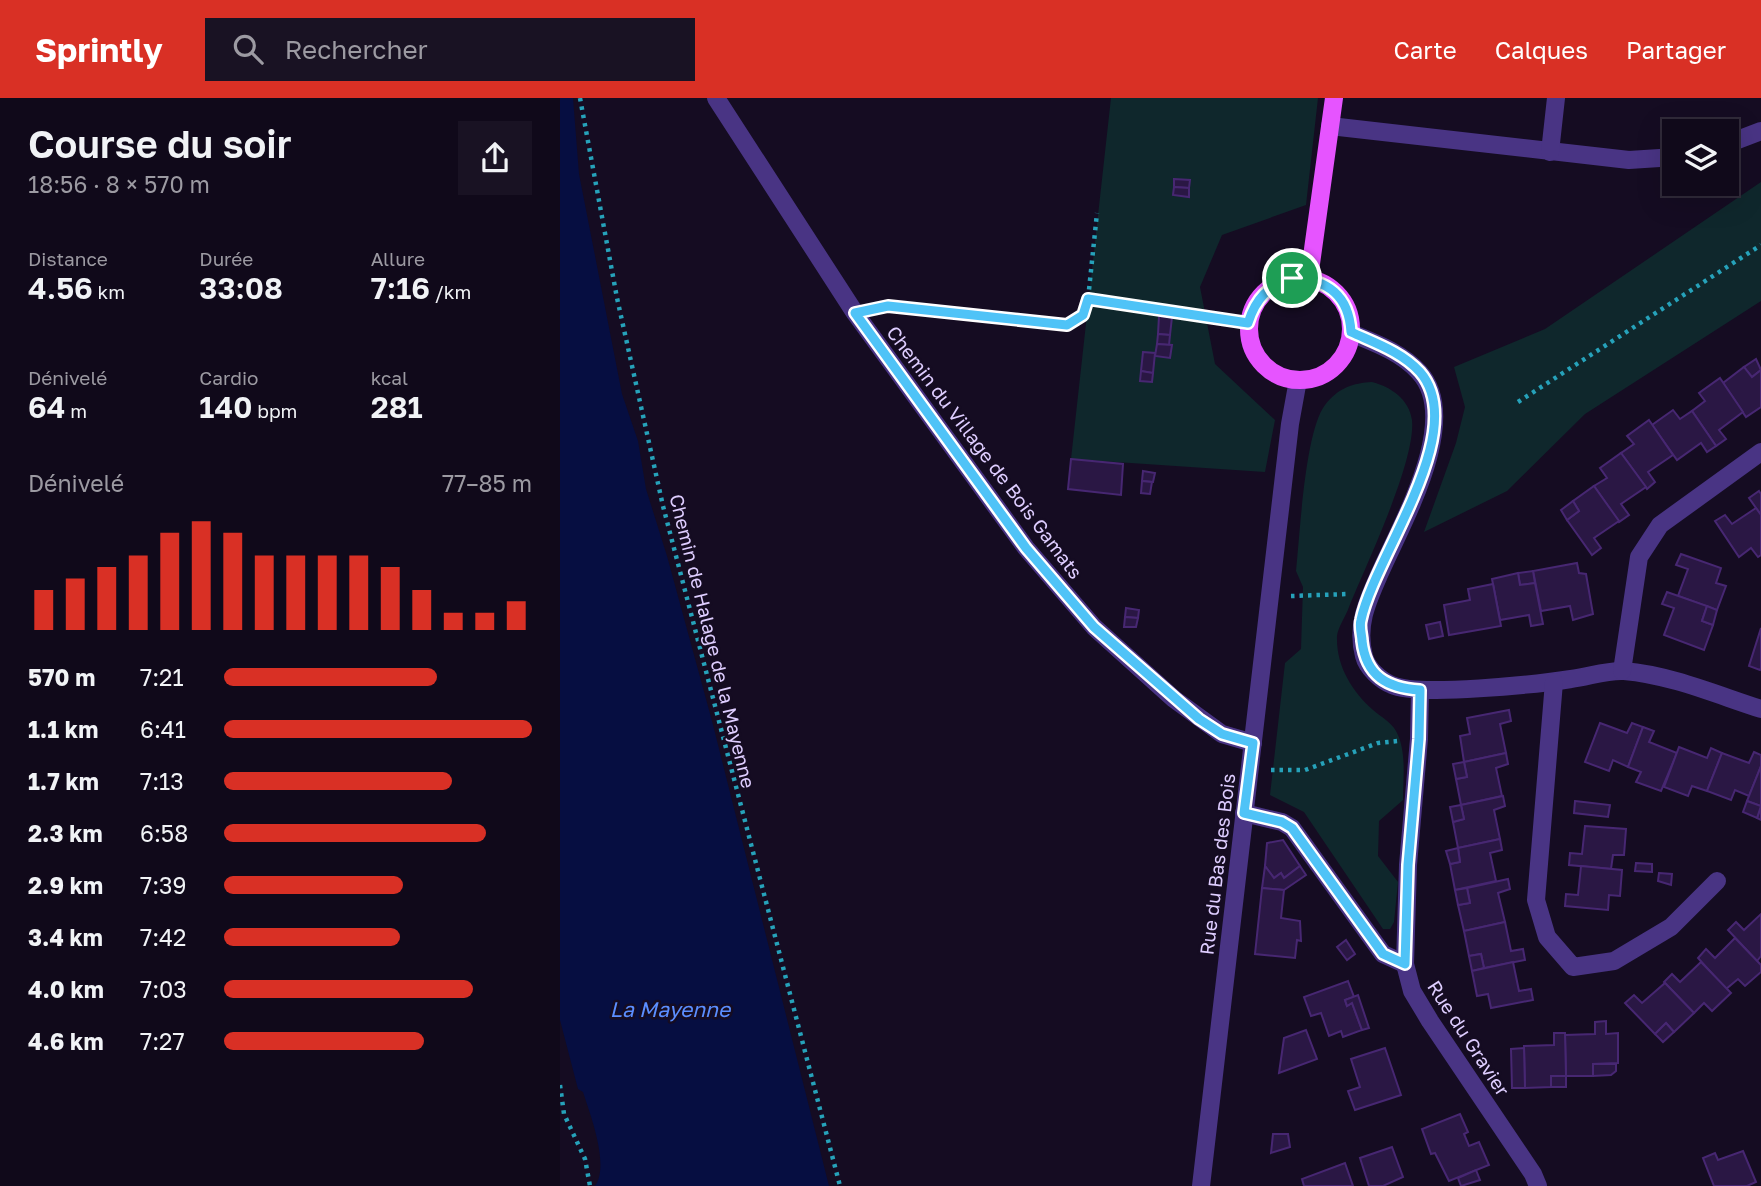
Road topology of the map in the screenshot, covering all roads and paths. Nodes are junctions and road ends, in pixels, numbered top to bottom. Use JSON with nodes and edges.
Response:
{"nodes":[{"id":1,"x":580,"y":98,"type":"edge"},
{"id":2,"x":716,"y":98,"type":"edge"},
{"id":3,"x":1334,"y":98,"type":"edge"},
{"id":4,"x":1556,"y":98,"type":"edge"},
{"id":5,"x":1330,"y":127,"type":"junction"},
{"id":6,"x":1761,"y":131,"type":"edge"},
{"id":7,"x":1739,"y":139,"type":"edge"},
{"id":8,"x":1550,"y":152,"type":"junction"},
{"id":9,"x":1662,"y":158,"type":"edge"},
{"id":10,"x":1097,"y":213,"type":"dead end"},
{"id":11,"x":1761,"y":245,"type":"edge"},
{"id":12,"x":1309,"y":278,"type":"junction"},
{"id":13,"x":1088,"y":299,"type":"junction"},
{"id":14,"x":855,"y":313,"type":"junction"},
{"id":15,"x":1248,"y":323,"type":"junction"},
{"id":16,"x":1351,"y":332,"type":"junction"},
{"id":17,"x":1298,"y":380,"type":"junction"},
{"id":18,"x":1518,"y":402,"type":"dead end"},
{"id":19,"x":1761,"y":452,"type":"edge"},
{"id":20,"x":1371,"y":594,"type":"junction"},
{"id":21,"x":1272,"y":597,"type":"junction"},
{"id":22,"x":1622,"y":671,"type":"junction"},
{"id":23,"x":1554,"y":682,"type":"junction"},
{"id":24,"x":1420,"y":690,"type":"junction"},
{"id":25,"x":1761,"y":709,"type":"edge"},
{"id":26,"x":1419,"y":739,"type":"junction"},
{"id":27,"x":1253,"y":743,"type":"junction"},
{"id":28,"x":1249,"y":773,"type":"junction"},
{"id":29,"x":1244,"y":813,"type":"junction"},
{"id":30,"x":1717,"y":881,"type":"dead end"},
{"id":31,"x":1405,"y":964,"type":"junction"},
{"id":32,"x":560,"y":1086,"type":"edge"},
{"id":33,"x":590,"y":1186,"type":"edge"},
{"id":34,"x":840,"y":1186,"type":"edge"},
{"id":35,"x":1201,"y":1186,"type":"edge"},
{"id":36,"x":1538,"y":1186,"type":"edge"}],
"edges":[{"from":1,"to":34,"type":"path","name":"Chemin de Halage de la Mayenne"},
{"from":2,"to":14,"type":"street","name":"Chemin du Village de Bois Gamats"},
{"from":3,"to":5,"type":"main road"},
{"from":4,"to":8,"type":"street"},
{"from":5,"to":8,"type":"street"},
{"from":5,"to":12,"type":"main road"},
{"from":6,"to":7,"type":"street"},
{"from":8,"to":9,"type":"street"},
{"from":10,"to":13,"type":"path"},
{"from":11,"to":18,"type":"path"},
{"from":12,"to":15,"type":"main road"},
{"from":12,"to":16,"type":"main road"},
{"from":13,"to":14,"type":"path"},
{"from":13,"to":15,"type":"path"},
{"from":14,"to":27,"type":"street","name":"Chemin du Village de Bois Gamats"},
{"from":15,"to":17,"type":"main road"},
{"from":16,"to":17,"type":"main road"},
{"from":16,"to":20,"type":"street"},
{"from":17,"to":21,"type":"street","name":"Rue du Bas des Bois"},
{"from":19,"to":22,"type":"street"},
{"from":20,"to":21,"type":"path"},
{"from":20,"to":24,"type":"street"},
{"from":21,"to":27,"type":"street","name":"Rue du Bas des Bois"},
{"from":22,"to":23,"type":"street"},
{"from":22,"to":25,"type":"street"},
{"from":23,"to":24,"type":"street"},
{"from":23,"to":30,"type":"street"},
{"from":24,"to":26,"type":"street","name":"Rue du Gravier"},
{"from":26,"to":28,"type":"path"},
{"from":26,"to":31,"type":"street","name":"Rue du Gravier"},
{"from":27,"to":28,"type":"street","name":"Rue du Bas des Bois"},
{"from":28,"to":29,"type":"street","name":"Rue du Bas des Bois"},
{"from":29,"to":31,"type":"street"},
{"from":29,"to":35,"type":"street","name":"Rue du Bas des Bois"},
{"from":31,"to":36,"type":"street","name":"Rue du Gravier"},
{"from":32,"to":33,"type":"path"}]}
